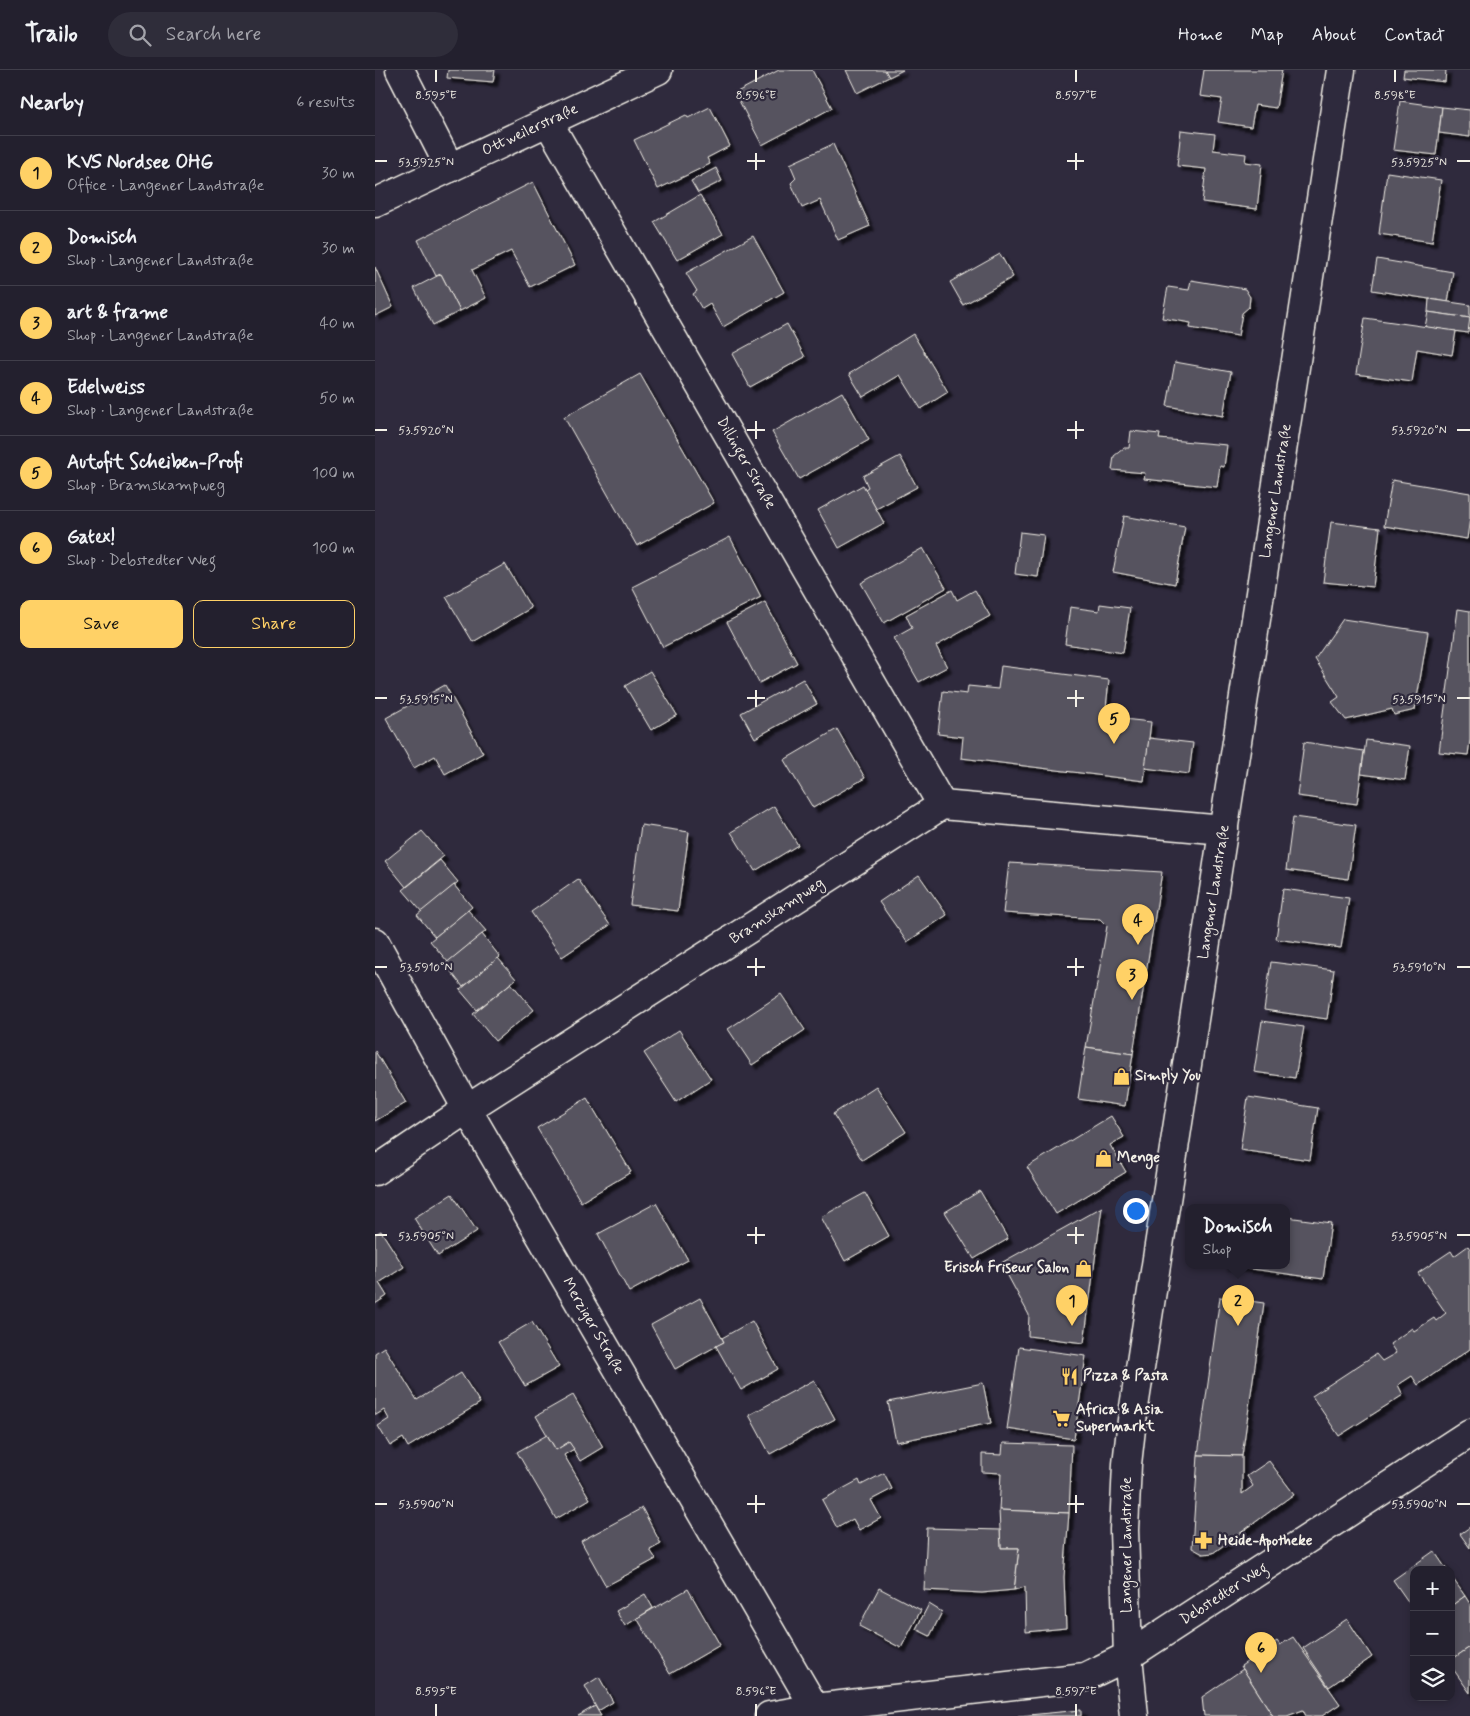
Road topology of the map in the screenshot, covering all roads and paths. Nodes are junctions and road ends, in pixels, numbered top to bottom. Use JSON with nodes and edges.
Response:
{"nodes":[{"id":1,"x":401,"y":70,"type":"edge"},
{"id":2,"x":658,"y":70,"type":"edge"},
{"id":3,"x":1341,"y":70,"type":"edge"},
{"id":4,"x":548,"y":122,"type":"junction"},
{"id":5,"x":450,"y":168,"type":"junction"},
{"id":6,"x":375,"y":203,"type":"edge"},
{"id":7,"x":942,"y":805,"type":"junction"},
{"id":8,"x":1224,"y":830,"type":"junction"},
{"id":9,"x":375,"y":942,"type":"edge"},
{"id":10,"x":467,"y":1109,"type":"junction"},
{"id":11,"x":375,"y":1170,"type":"edge"},
{"id":12,"x":1470,"y":1433,"type":"edge"},
{"id":13,"x":1128,"y":1656,"type":"junction"},
{"id":14,"x":815,"y":1708,"type":"junction"},
{"id":15,"x":769,"y":1716,"type":"edge"},
{"id":16,"x":1134,"y":1716,"type":"edge"}],
"edges":[{"from":1,"to":5,"type":"street"},
{"from":2,"to":4,"type":"street","name":"Ottweilerstraße"},
{"from":3,"to":8,"type":"street","name":"Langener Landstraße"},
{"from":4,"to":5,"type":"street","name":"Ottweilerstraße"},
{"from":4,"to":7,"type":"street","name":"Dillinger Straße"},
{"from":5,"to":6,"type":"street","name":"Ottweilerstraße"},
{"from":7,"to":8,"type":"street"},
{"from":7,"to":10,"type":"street","name":"Bramskampweg"},
{"from":8,"to":13,"type":"street","name":"Langener Landstraße"},
{"from":9,"to":10,"type":"street","name":"Merziger Straße"},
{"from":10,"to":11,"type":"street","name":"Bramskampweg"},
{"from":10,"to":14,"type":"street","name":"Merziger Straße"},
{"from":12,"to":13,"type":"street","name":"Debstedter Weg"},
{"from":13,"to":14,"type":"street","name":"Debstedter Weg"},
{"from":13,"to":16,"type":"street","name":"Langener Landstraße"},
{"from":14,"to":15,"type":"street","name":"Debstedter Weg"}]}
